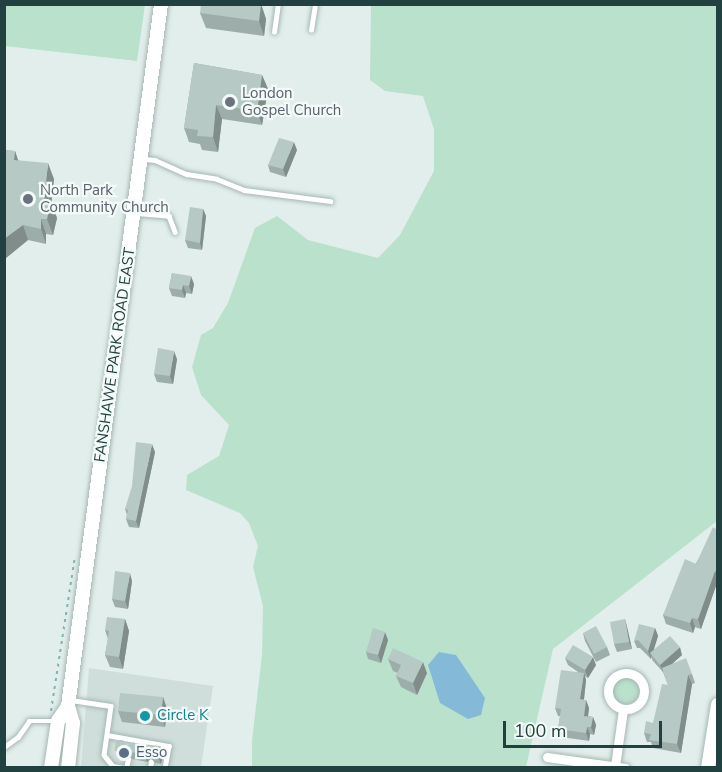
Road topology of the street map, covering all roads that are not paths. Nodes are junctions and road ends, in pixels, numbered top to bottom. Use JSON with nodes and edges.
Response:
{"nodes":[{"id":1,"x":161,"y":4,"type":"edge"},
{"id":2,"x":278,"y":4,"type":"edge"},
{"id":3,"x":315,"y":4,"type":"edge"},
{"id":4,"x":311,"y":30,"type":"dead end"},
{"id":5,"x":274,"y":32,"type":"dead end"},
{"id":6,"x":141,"y":159,"type":"junction"},
{"id":7,"x":330,"y":201,"type":"dead end"},
{"id":8,"x":134,"y":212,"type":"junction"},
{"id":9,"x":175,"y":232,"type":"dead end"},
{"id":10,"x":68,"y":703,"type":"junction"},
{"id":11,"x":717,"y":705,"type":"edge"},
{"id":12,"x":623,"y":710,"type":"junction"},
{"id":13,"x":58,"y":721,"type":"junction"},
{"id":14,"x":107,"y":735,"type":"junction"},
{"id":15,"x":131,"y":739,"type":"junction"},
{"id":16,"x":142,"y":741,"type":"junction"},
{"id":17,"x":154,"y":743,"type":"junction"},
{"id":18,"x":4,"y":747,"type":"edge"},
{"id":19,"x":130,"y":749,"type":"edge"},
{"id":20,"x":141,"y":751,"type":"edge"},
{"id":21,"x":152,"y":752,"type":"edge"},
{"id":22,"x":547,"y":757,"type":"dead end"},
{"id":23,"x":128,"y":759,"type":"edge"},
{"id":24,"x":615,"y":766,"type":"junction"},
{"id":25,"x":51,"y":768,"type":"edge"},
{"id":26,"x":68,"y":768,"type":"edge"},
{"id":27,"x":125,"y":768,"type":"edge"},
{"id":28,"x":165,"y":768,"type":"edge"},
{"id":29,"x":625,"y":768,"type":"edge"},
{"id":30,"x":708,"y":768,"type":"edge"}],
"edges":[{"from":1,"to":6,"type":"main road","name":"FANSHAWE PARK ROAD EAST"},
{"from":2,"to":5,"type":"lane"},
{"from":3,"to":4,"type":"lane"},
{"from":6,"to":7,"type":"lane"},
{"from":6,"to":8,"type":"main road","name":"FANSHAWE PARK ROAD EAST"},
{"from":8,"to":9,"type":"lane"},
{"from":8,"to":10,"type":"main road","name":"FANSHAWE PARK ROAD EAST"},
{"from":10,"to":13,"type":"main road","name":"FANSHAWE PARK ROAD EAST"},
{"from":10,"to":14,"type":"lane"},
{"from":10,"to":26,"type":"main road","name":"FANSHAWE PARK ROAD EAST"},
{"from":11,"to":30,"type":"main road"},
{"from":12,"to":12,"type":"street"},
{"from":12,"to":24,"type":"street"},
{"from":13,"to":18,"type":"lane"},
{"from":13,"to":25,"type":"main road","name":"FANSHAWE PARK ROAD EAST"},
{"from":14,"to":15,"type":"lane"},
{"from":14,"to":27,"type":"lane"},
{"from":15,"to":16,"type":"lane"},
{"from":15,"to":19,"type":"lane"},
{"from":16,"to":17,"type":"lane"},
{"from":16,"to":20,"type":"lane"},
{"from":17,"to":21,"type":"lane"},
{"from":17,"to":28,"type":"lane"},
{"from":22,"to":24,"type":"street"},
{"from":23,"to":27,"type":"lane"},
{"from":24,"to":29,"type":"street"}]}
